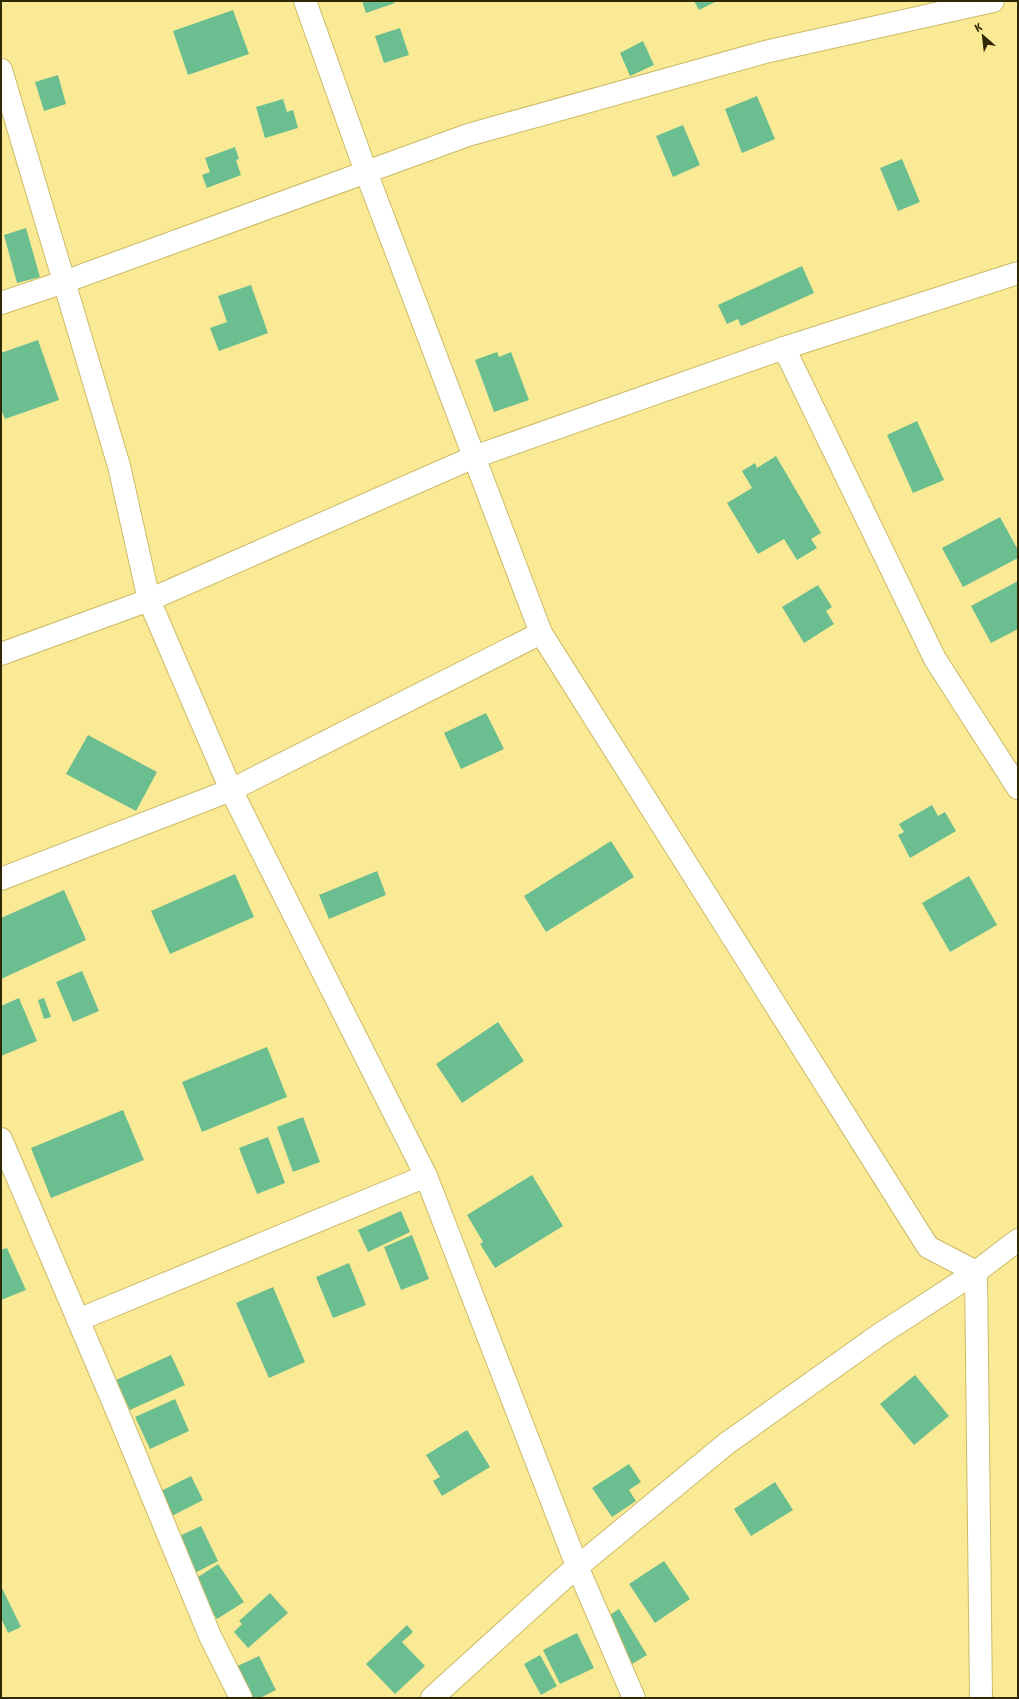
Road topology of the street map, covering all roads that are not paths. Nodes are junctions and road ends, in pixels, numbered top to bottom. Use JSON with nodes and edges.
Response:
{"nodes":[{"id":1,"x":305,"y":1,"type":"edge"},
{"id":2,"x":993,"y":1,"type":"edge"},
{"id":3,"x":1,"y":70,"type":"edge"},
{"id":4,"x":366,"y":172,"type":"junction"},
{"id":5,"x":1018,"y":273,"type":"edge"},
{"id":6,"x":64,"y":282,"type":"junction"},
{"id":7,"x":1,"y":303,"type":"edge"},
{"id":8,"x":784,"y":348,"type":"junction"},
{"id":9,"x":474,"y":457,"type":"junction"},
{"id":10,"x":149,"y":600,"type":"junction"},
{"id":11,"x":541,"y":632,"type":"junction"},
{"id":12,"x":1,"y":654,"type":"edge"},
{"id":13,"x":1018,"y":788,"type":"edge"},
{"id":14,"x":231,"y":790,"type":"junction"},
{"id":15,"x":1,"y":880,"type":"edge"},
{"id":16,"x":1,"y":1139,"type":"edge"},
{"id":17,"x":426,"y":1176,"type":"junction"},
{"id":18,"x":1018,"y":1240,"type":"edge"},
{"id":19,"x":976,"y":1272,"type":"junction"},
{"id":20,"x":78,"y":1320,"type":"junction"},
{"id":21,"x":577,"y":1566,"type":"junction"},
{"id":22,"x":241,"y":1698,"type":"edge"},
{"id":23,"x":432,"y":1698,"type":"edge"},
{"id":24,"x":634,"y":1698,"type":"edge"},
{"id":25,"x":981,"y":1698,"type":"edge"}],
"edges":[{"from":1,"to":4,"type":"street"},
{"from":2,"to":4,"type":"street"},
{"from":3,"to":6,"type":"street"},
{"from":4,"to":6,"type":"street"},
{"from":4,"to":9,"type":"street"},
{"from":5,"to":8,"type":"street"},
{"from":6,"to":7,"type":"street"},
{"from":6,"to":10,"type":"street"},
{"from":8,"to":9,"type":"street"},
{"from":8,"to":13,"type":"street"},
{"from":9,"to":10,"type":"street"},
{"from":9,"to":11,"type":"street"},
{"from":10,"to":12,"type":"street"},
{"from":10,"to":14,"type":"street"},
{"from":11,"to":14,"type":"street"},
{"from":11,"to":19,"type":"street"},
{"from":14,"to":15,"type":"street"},
{"from":14,"to":17,"type":"street"},
{"from":16,"to":20,"type":"street"},
{"from":17,"to":20,"type":"street"},
{"from":17,"to":21,"type":"street"},
{"from":18,"to":19,"type":"street"},
{"from":19,"to":21,"type":"street"},
{"from":19,"to":25,"type":"street"},
{"from":20,"to":22,"type":"street"},
{"from":21,"to":23,"type":"street"},
{"from":21,"to":24,"type":"street"}]}
